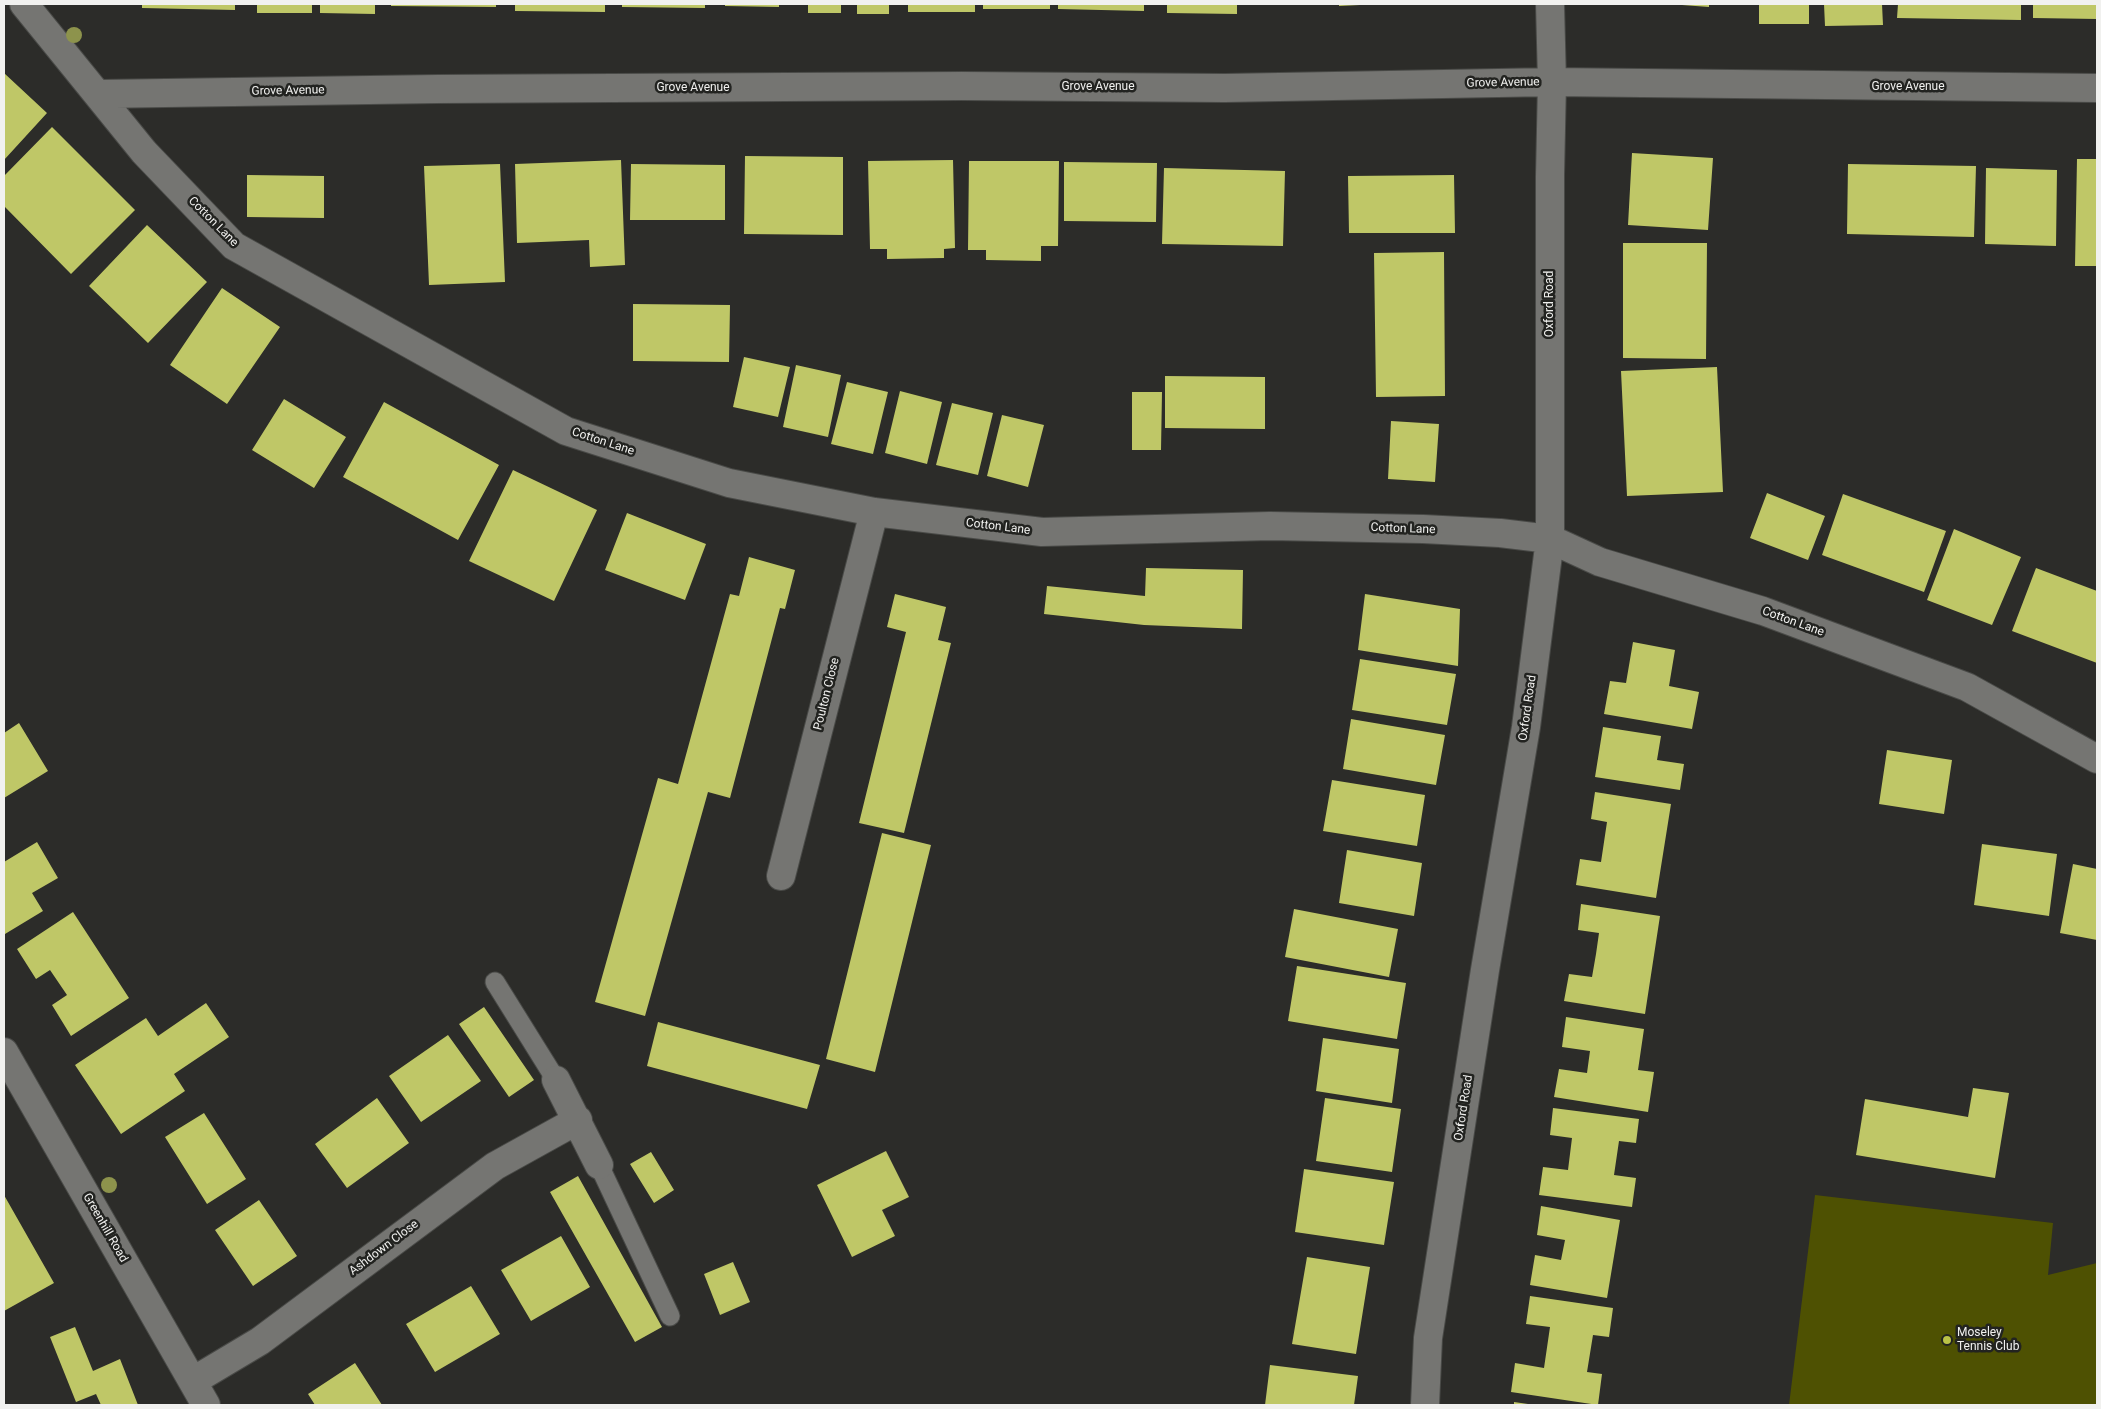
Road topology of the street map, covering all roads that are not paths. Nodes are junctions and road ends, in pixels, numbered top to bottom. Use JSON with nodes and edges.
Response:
{"nodes":[{"id":1,"x":24,"y":4,"type":"edge"},
{"id":2,"x":1550,"y":4,"type":"edge"},
{"id":3,"x":1552,"y":82,"type":"junction"},
{"id":4,"x":2097,"y":88,"type":"edge"},
{"id":5,"x":98,"y":94,"type":"junction"},
{"id":6,"x":874,"y":512,"type":"junction"},
{"id":7,"x":1550,"y":539,"type":"junction"},
{"id":8,"x":2097,"y":759,"type":"edge"},
{"id":9,"x":781,"y":876,"type":"dead end"},
{"id":10,"x":495,"y":982,"type":"dead end"},
{"id":11,"x":4,"y":1052,"type":"edge"},
{"id":12,"x":556,"y":1080,"type":"joint"},
{"id":13,"x":578,"y":1120,"type":"junction"},
{"id":14,"x":599,"y":1165,"type":"joint"},
{"id":15,"x":670,"y":1316,"type":"dead end"},
{"id":16,"x":193,"y":1381,"type":"junction"},
{"id":17,"x":206,"y":1405,"type":"edge"},
{"id":18,"x":1424,"y":1405,"type":"edge"}],
"edges":[{"from":1,"to":5,"type":"street","name":"Cotton Lane"},
{"from":2,"to":3,"type":"street","name":"Oxford Road"},
{"from":3,"to":4,"type":"street","name":"Grove Avenue"},
{"from":3,"to":5,"type":"street","name":"Grove Avenue"},
{"from":3,"to":7,"type":"street","name":"Oxford Road"},
{"from":5,"to":6,"type":"street","name":"Cotton Lane"},
{"from":6,"to":7,"type":"street","name":"Cotton Lane"},
{"from":6,"to":9,"type":"street","name":"Poulton Close"},
{"from":7,"to":8,"type":"street","name":"Cotton Lane"},
{"from":7,"to":18,"type":"street","name":"Oxford Road"},
{"from":10,"to":12,"type":"lane"},
{"from":11,"to":16,"type":"street","name":"Greenhill Road"},
{"from":12,"to":13,"type":"street"},
{"from":13,"to":14,"type":"street"},
{"from":13,"to":16,"type":"street","name":"Ashdown Close"},
{"from":14,"to":15,"type":"lane"},
{"from":16,"to":17,"type":"street","name":"Greenhill Road"}]}
